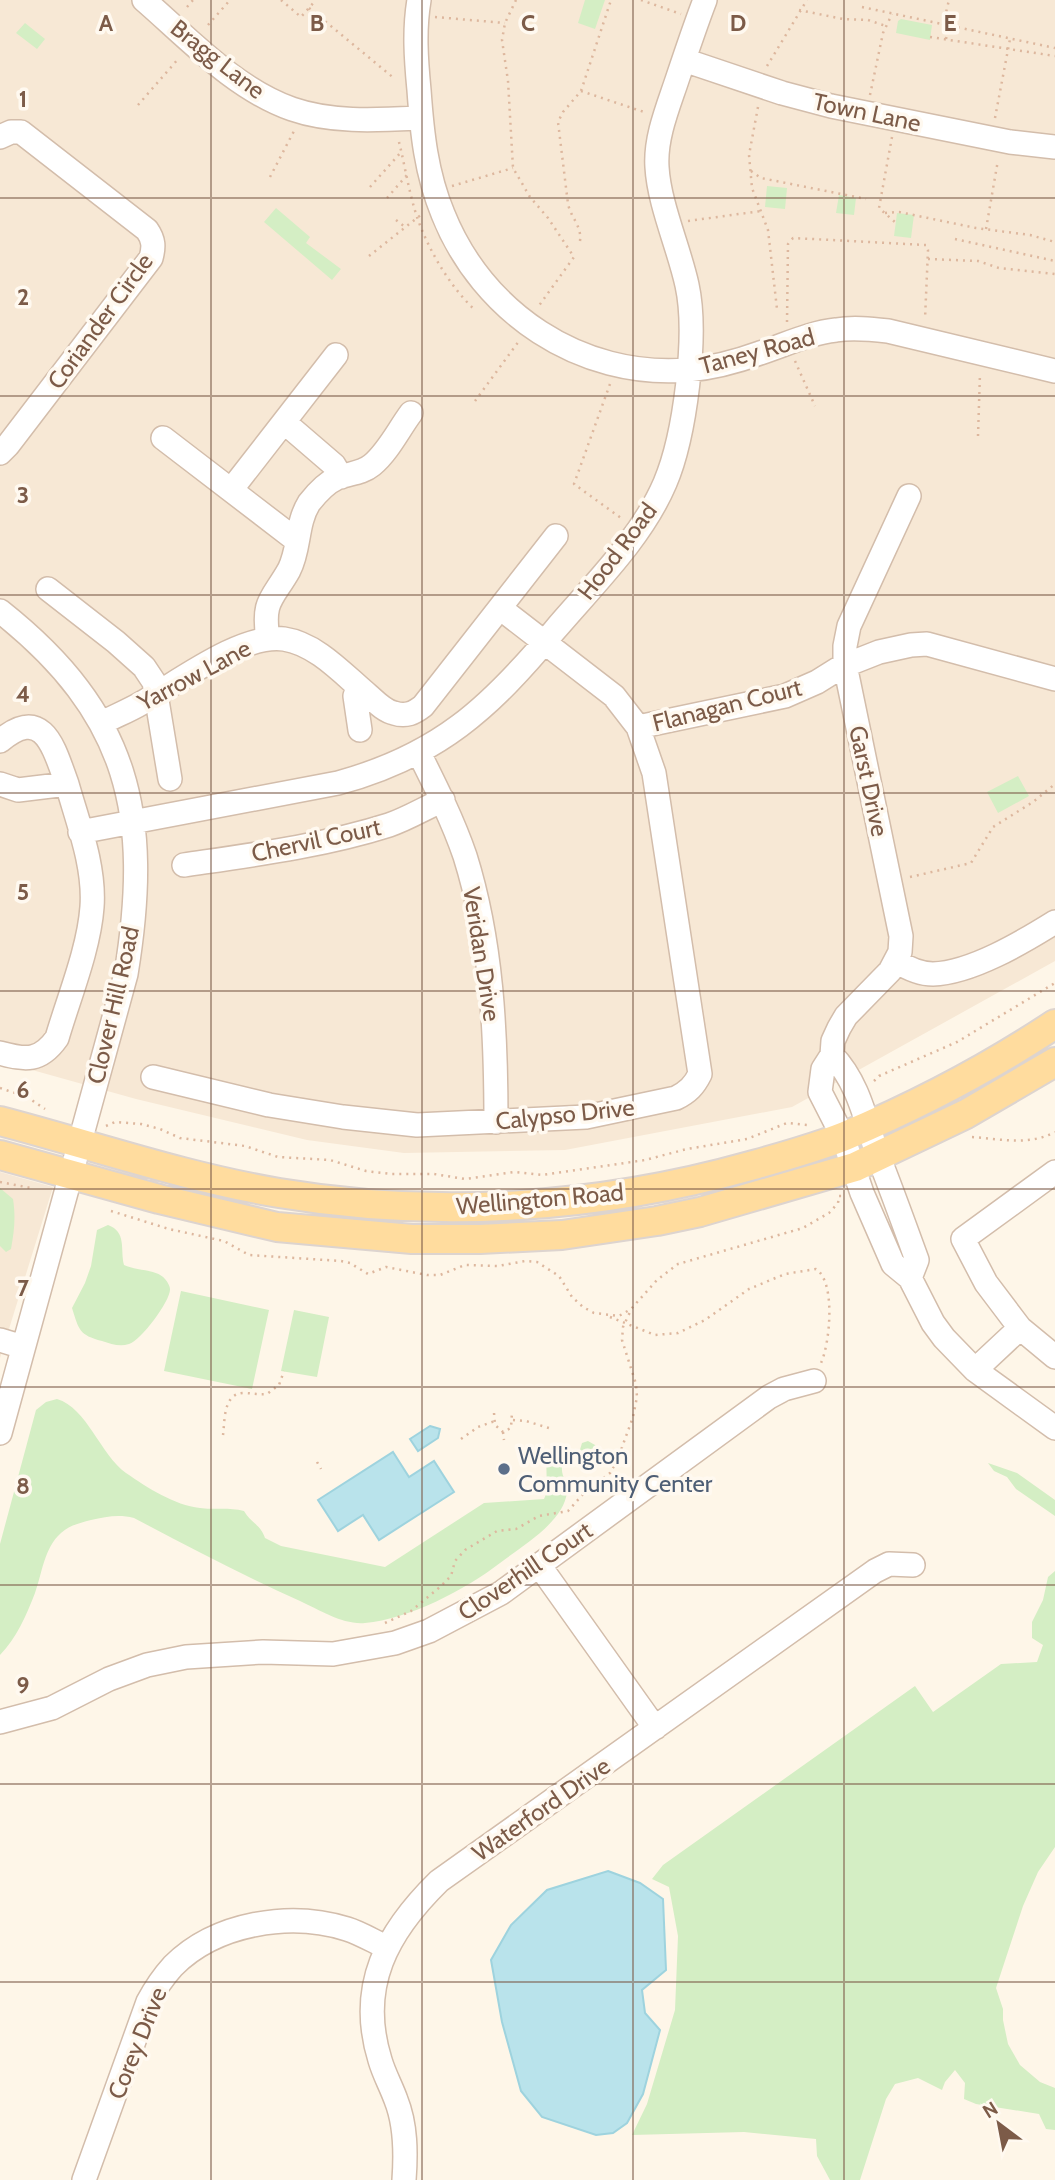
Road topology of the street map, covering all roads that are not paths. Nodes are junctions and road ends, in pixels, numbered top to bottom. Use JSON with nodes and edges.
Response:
{"nodes":[{"id":1,"x":144,"y":0,"type":"edge"},
{"id":2,"x":417,"y":7,"type":"edge"},
{"id":3,"x":701,"y":10,"type":"edge"},
{"id":4,"x":684,"y":60,"type":"junction"},
{"id":5,"x":421,"y":118,"type":"junction"},
{"id":6,"x":0,"y":137,"type":"edge"},
{"id":7,"x":1055,"y":147,"type":"edge"},
{"id":8,"x":336,"y":355,"type":"dead end"},
{"id":9,"x":688,"y":370,"type":"junction"},
{"id":10,"x":1055,"y":372,"type":"edge"},
{"id":11,"x":411,"y":413,"type":"dead end"},
{"id":12,"x":284,"y":422,"type":"junction"},
{"id":13,"x":163,"y":438,"type":"dead end"},
{"id":14,"x":0,"y":453,"type":"edge"},
{"id":15,"x":341,"y":477,"type":"junction"},
{"id":16,"x":231,"y":490,"type":"junction"},
{"id":17,"x":909,"y":496,"type":"dead end"},
{"id":18,"x":556,"y":536,"type":"dead end"},
{"id":19,"x":296,"y":540,"type":"junction"},
{"id":20,"x":47,"y":589,"type":"dead end"},
{"id":21,"x":500,"y":608,"type":"junction"},
{"id":22,"x":0,"y":611,"type":"edge"},
{"id":23,"x":268,"y":639,"type":"junction"},
{"id":24,"x":544,"y":644,"type":"junction"},
{"id":25,"x":845,"y":665,"type":"junction"},
{"id":26,"x":1055,"y":679,"type":"edge"},
{"id":27,"x":358,"y":687,"type":"junction"},
{"id":28,"x":156,"y":694,"type":"junction"},
{"id":29,"x":102,"y":723,"type":"junction"},
{"id":30,"x":638,"y":727,"type":"junction"},
{"id":31,"x":360,"y":730,"type":"dead end"},
{"id":32,"x":0,"y":741,"type":"edge"},
{"id":33,"x":419,"y":753,"type":"junction"},
{"id":34,"x":170,"y":779,"type":"dead end"},
{"id":35,"x":0,"y":784,"type":"edge"},
{"id":36,"x":67,"y":784,"type":"junction"},
{"id":37,"x":443,"y":800,"type":"junction"},
{"id":38,"x":134,"y":822,"type":"junction"},
{"id":39,"x":80,"y":832,"type":"junction"},
{"id":40,"x":184,"y":865,"type":"dead end"},
{"id":41,"x":1055,"y":922,"type":"edge"},
{"id":42,"x":897,"y":961,"type":"junction"},
{"id":43,"x":1055,"y":1024,"type":"edge"},
{"id":44,"x":0,"y":1053,"type":"edge"},
{"id":45,"x":832,"y":1055,"type":"junction"},
{"id":46,"x":1055,"y":1062,"type":"edge"},
{"id":47,"x":153,"y":1077,"type":"dead end"},
{"id":48,"x":0,"y":1121,"type":"edge"},
{"id":49,"x":496,"y":1122,"type":"junction"},
{"id":50,"x":855,"y":1131,"type":"junction"},
{"id":51,"x":78,"y":1142,"type":"junction"},
{"id":52,"x":0,"y":1155,"type":"edge"},
{"id":53,"x":867,"y":1161,"type":"junction"},
{"id":54,"x":1055,"y":1172,"type":"edge"},
{"id":55,"x":69,"y":1174,"type":"junction"},
{"id":56,"x":1020,"y":1328,"type":"junction"},
{"id":57,"x":0,"y":1340,"type":"edge"},
{"id":58,"x":23,"y":1347,"type":"junction"},
{"id":59,"x":1055,"y":1357,"type":"edge"},
{"id":60,"x":975,"y":1370,"type":"junction"},
{"id":61,"x":814,"y":1381,"type":"road end"},
{"id":62,"x":1055,"y":1428,"type":"edge"},
{"id":63,"x":0,"y":1433,"type":"edge"},
{"id":64,"x":913,"y":1565,"type":"dead end"},
{"id":65,"x":540,"y":1566,"type":"junction"},
{"id":66,"x":0,"y":1722,"type":"edge"},
{"id":67,"x":655,"y":1728,"type":"junction"},
{"id":68,"x":386,"y":1947,"type":"junction"},
{"id":69,"x":84,"y":2180,"type":"edge"},
{"id":70,"x":404,"y":2180,"type":"edge"}],
"edges":[{"from":1,"to":5,"type":"street","name":"Bragg Lane"},
{"from":2,"to":5,"type":"street","name":"Taney Road"},
{"from":3,"to":4,"type":"street","name":"Hood Road"},
{"from":4,"to":7,"type":"street","name":"Town Lane"},
{"from":4,"to":9,"type":"street","name":"Hood Road"},
{"from":5,"to":9,"type":"street","name":"Taney Road"},
{"from":6,"to":14,"type":"street","name":"Coriander Circle"},
{"from":8,"to":12,"type":"street"},
{"from":9,"to":10,"type":"street","name":"Taney Road"},
{"from":9,"to":24,"type":"street","name":"Hood Road"},
{"from":11,"to":15,"type":"street"},
{"from":12,"to":15,"type":"street"},
{"from":12,"to":16,"type":"street"},
{"from":13,"to":16,"type":"street"},
{"from":15,"to":19,"type":"street"},
{"from":16,"to":19,"type":"street"},
{"from":17,"to":25,"type":"street","name":"Garst Drive"},
{"from":18,"to":21,"type":"street"},
{"from":19,"to":23,"type":"street"},
{"from":20,"to":28,"type":"street"},
{"from":21,"to":24,"type":"street","name":"Calypso Drive"},
{"from":21,"to":27,"type":"street","name":"Yarrow Lane"},
{"from":22,"to":29,"type":"street","name":"Clover Hill Road"},
{"from":23,"to":27,"type":"street","name":"Yarrow Lane"},
{"from":23,"to":28,"type":"street","name":"Yarrow Lane"},
{"from":24,"to":30,"type":"street","name":"Calypso Drive"},
{"from":24,"to":33,"type":"street","name":"Hood Road"},
{"from":25,"to":26,"type":"street","name":"Flanagan Court"},
{"from":25,"to":30,"type":"street","name":"Flanagan Court"},
{"from":25,"to":42,"type":"street","name":"Garst Drive"},
{"from":27,"to":31,"type":"street"},
{"from":28,"to":29,"type":"street","name":"Yarrow Lane"},
{"from":28,"to":34,"type":"street"},
{"from":29,"to":38,"type":"street","name":"Clover Hill Road"},
{"from":30,"to":49,"type":"street","name":"Calypso Drive"},
{"from":32,"to":36,"type":"street"},
{"from":33,"to":37,"type":"street","name":"Veridan Drive"},
{"from":33,"to":38,"type":"street","name":"Hood Road"},
{"from":35,"to":36,"type":"street"},
{"from":36,"to":39,"type":"street"},
{"from":37,"to":40,"type":"street","name":"Chervil Court"},
{"from":37,"to":49,"type":"street","name":"Veridan Drive"},
{"from":38,"to":39,"type":"street","name":"Hood Road"},
{"from":38,"to":51,"type":"street","name":"Clover Hill Road"},
{"from":39,"to":44,"type":"street"},
{"from":41,"to":42,"type":"street"},
{"from":42,"to":45,"type":"street"},
{"from":43,"to":50,"type":"main road","name":"Wellington Road"},
{"from":45,"to":50,"type":"street"},
{"from":45,"to":50,"type":"street"},
{"from":46,"to":53,"type":"main road","name":"Wellington Road"},
{"from":47,"to":49,"type":"street","name":"Calypso Drive"},
{"from":48,"to":51,"type":"main road","name":"Wellington Road"},
{"from":50,"to":51,"type":"main road","name":"Wellington Road"},
{"from":50,"to":53,"type":"street"},
{"from":51,"to":55,"type":"street","name":"Clover Hill Road"},
{"from":52,"to":55,"type":"main road","name":"Wellington Road"},
{"from":53,"to":55,"type":"main road","name":"Wellington Road"},
{"from":53,"to":60,"type":"street"},
{"from":54,"to":56,"type":"street"},
{"from":55,"to":58,"type":"street","name":"Clover Hill Road"},
{"from":56,"to":59,"type":"street"},
{"from":56,"to":60,"type":"street"},
{"from":57,"to":58,"type":"street"},
{"from":58,"to":63,"type":"street","name":"Clover Hill Road"},
{"from":60,"to":62,"type":"street"},
{"from":61,"to":65,"type":"street","name":"Cloverhill Court"},
{"from":64,"to":67,"type":"street","name":"Waterford Drive"},
{"from":65,"to":66,"type":"street","name":"Cloverhill Court"},
{"from":65,"to":67,"type":"street"},
{"from":67,"to":68,"type":"street","name":"Waterford Drive"},
{"from":68,"to":69,"type":"street","name":"Corey Drive"},
{"from":68,"to":70,"type":"street","name":"Waterford Drive"}]}
